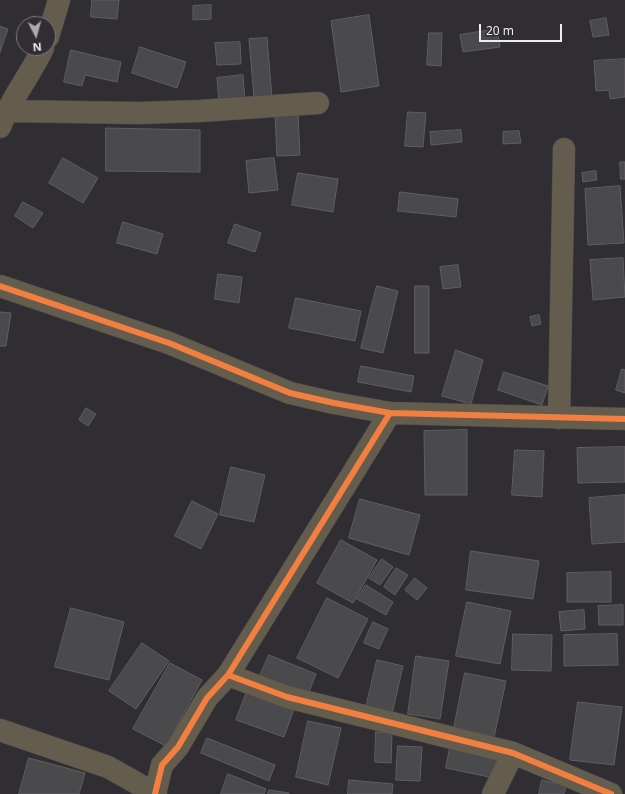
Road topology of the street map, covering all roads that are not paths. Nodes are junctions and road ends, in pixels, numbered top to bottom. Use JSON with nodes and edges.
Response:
{"nodes":[{"id":1,"x":59,"y":0,"type":"edge"},
{"id":2,"x":54,"y":16,"type":"edge"},
{"id":3,"x":39,"y":56,"type":"edge"},
{"id":4,"x":318,"y":103,"type":"dead end"},
{"id":5,"x":3,"y":119,"type":"edge"},
{"id":6,"x":564,"y":149,"type":"dead end"},
{"id":7,"x":0,"y":286,"type":"edge"},
{"id":8,"x":390,"y":413,"type":"junction"},
{"id":9,"x":559,"y":418,"type":"junction"},
{"id":10,"x":625,"y":420,"type":"edge"},
{"id":11,"x":228,"y":675,"type":"junction"},
{"id":12,"x":0,"y":730,"type":"edge"},
{"id":13,"x":513,"y":753,"type":"junction"},
{"id":14,"x":155,"y":794,"type":"edge"},
{"id":15,"x":493,"y":794,"type":"edge"},
{"id":16,"x":611,"y":794,"type":"edge"}],
"edges":[{"from":1,"to":2,"type":"street"},
{"from":3,"to":5,"type":"street"},
{"from":4,"to":5,"type":"street"},
{"from":6,"to":9,"type":"street"},
{"from":7,"to":8,"type":"street"},
{"from":8,"to":9,"type":"street"},
{"from":8,"to":11,"type":"street"},
{"from":9,"to":10,"type":"street"},
{"from":11,"to":13,"type":"street"},
{"from":11,"to":14,"type":"street"},
{"from":12,"to":14,"type":"street"},
{"from":13,"to":15,"type":"street"},
{"from":13,"to":16,"type":"street"}]}
